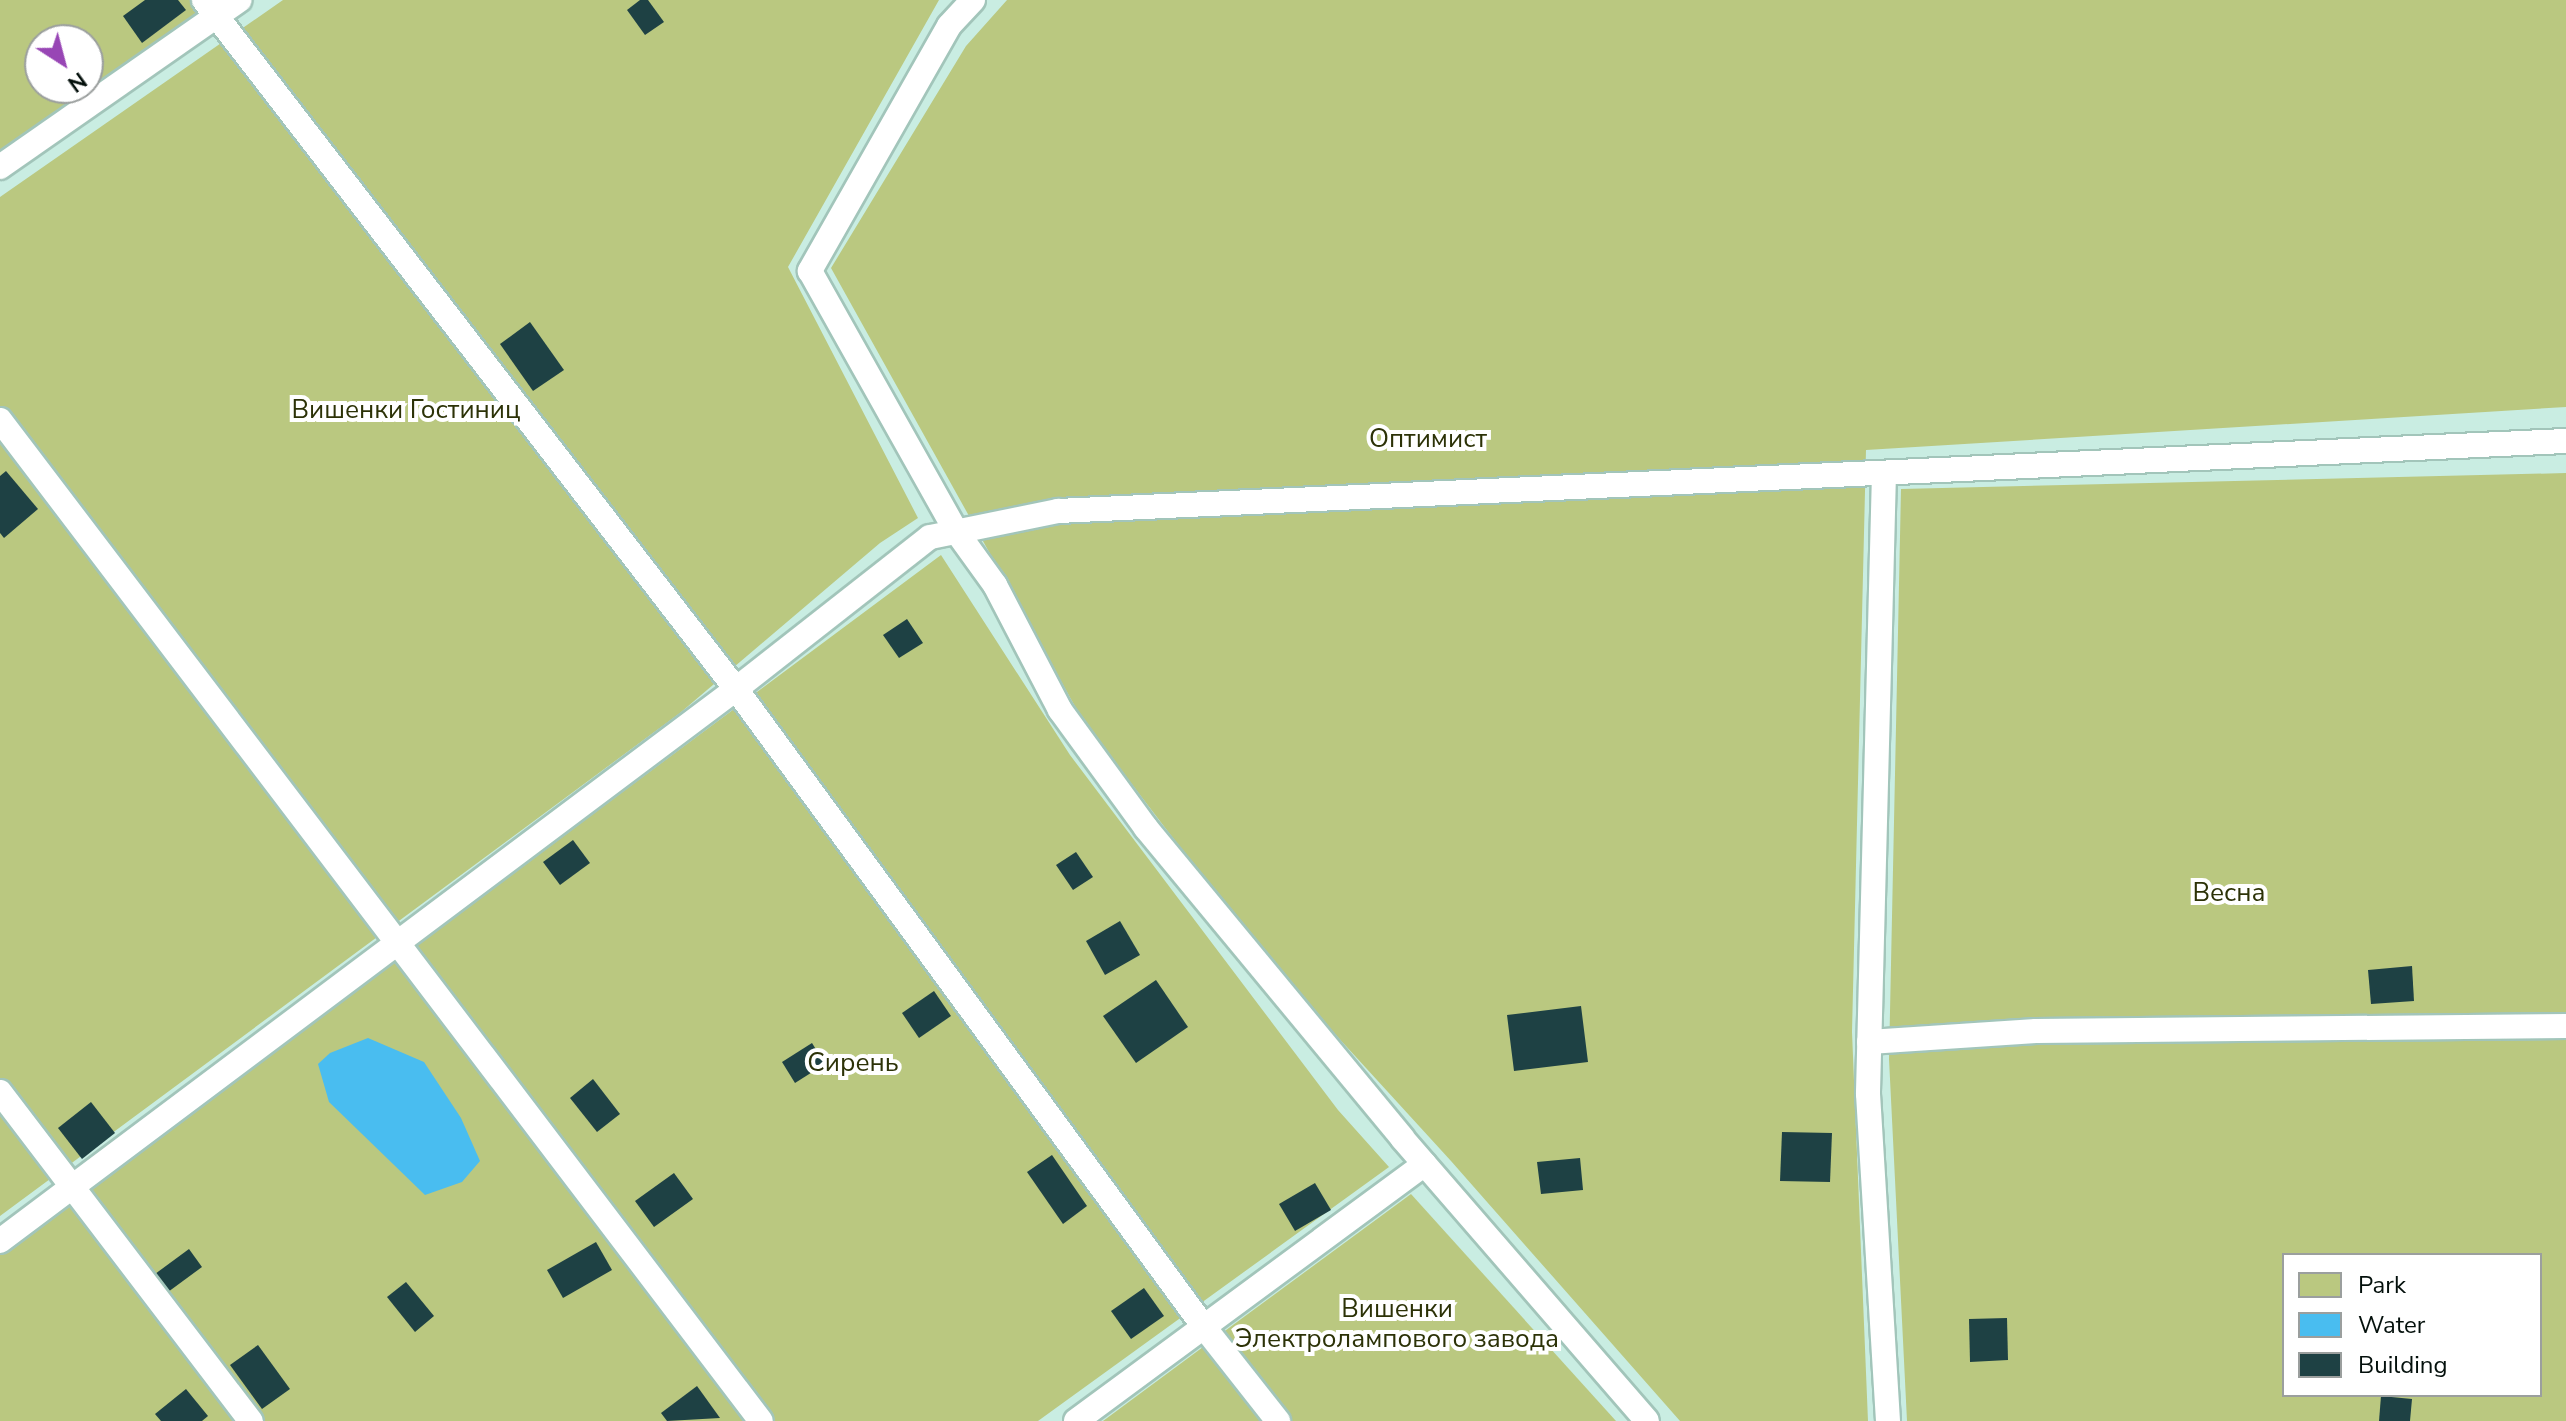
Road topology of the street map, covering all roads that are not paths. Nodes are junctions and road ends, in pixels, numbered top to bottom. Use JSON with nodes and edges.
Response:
{"nodes":[{"id":1,"x":239,"y":0,"type":"edge"},
{"id":2,"x":973,"y":0,"type":"edge"},
{"id":3,"x":210,"y":8,"type":"edge"},
{"id":4,"x":0,"y":167,"type":"edge"},
{"id":5,"x":0,"y":420,"type":"edge"},
{"id":6,"x":2566,"y":441,"type":"edge"},
{"id":7,"x":1884,"y":473,"type":"junction"},
{"id":8,"x":956,"y":531,"type":"junction"},
{"id":9,"x":736,"y":689,"type":"junction"},
{"id":10,"x":396,"y":944,"type":"junction"},
{"id":11,"x":2566,"y":1026,"type":"edge"},
{"id":12,"x":1869,"y":1042,"type":"junction"},
{"id":13,"x":0,"y":1092,"type":"edge"},
{"id":14,"x":1424,"y":1164,"type":"junction"},
{"id":15,"x":72,"y":1187,"type":"junction"},
{"id":16,"x":0,"y":1241,"type":"edge"},
{"id":17,"x":1204,"y":1327,"type":"junction"},
{"id":18,"x":251,"y":1421,"type":"edge"},
{"id":19,"x":761,"y":1421,"type":"edge"},
{"id":20,"x":1076,"y":1421,"type":"edge"},
{"id":21,"x":1278,"y":1421,"type":"edge"},
{"id":22,"x":1647,"y":1421,"type":"edge"},
{"id":23,"x":1888,"y":1421,"type":"edge"}],
"edges":[{"from":1,"to":3,"type":"lane"},
{"from":2,"to":8,"type":"lane"},
{"from":3,"to":4,"type":"lane"},
{"from":3,"to":9,"type":"lane"},
{"from":5,"to":10,"type":"lane"},
{"from":6,"to":7,"type":"lane"},
{"from":7,"to":8,"type":"lane"},
{"from":7,"to":12,"type":"lane"},
{"from":8,"to":9,"type":"lane"},
{"from":8,"to":14,"type":"lane"},
{"from":9,"to":10,"type":"lane"},
{"from":9,"to":17,"type":"lane"},
{"from":10,"to":15,"type":"lane"},
{"from":10,"to":19,"type":"lane"},
{"from":11,"to":12,"type":"lane"},
{"from":12,"to":23,"type":"lane"},
{"from":13,"to":15,"type":"lane"},
{"from":14,"to":17,"type":"lane"},
{"from":14,"to":22,"type":"lane"},
{"from":15,"to":16,"type":"lane"},
{"from":15,"to":18,"type":"lane"},
{"from":17,"to":20,"type":"lane"},
{"from":17,"to":21,"type":"lane"}]}
